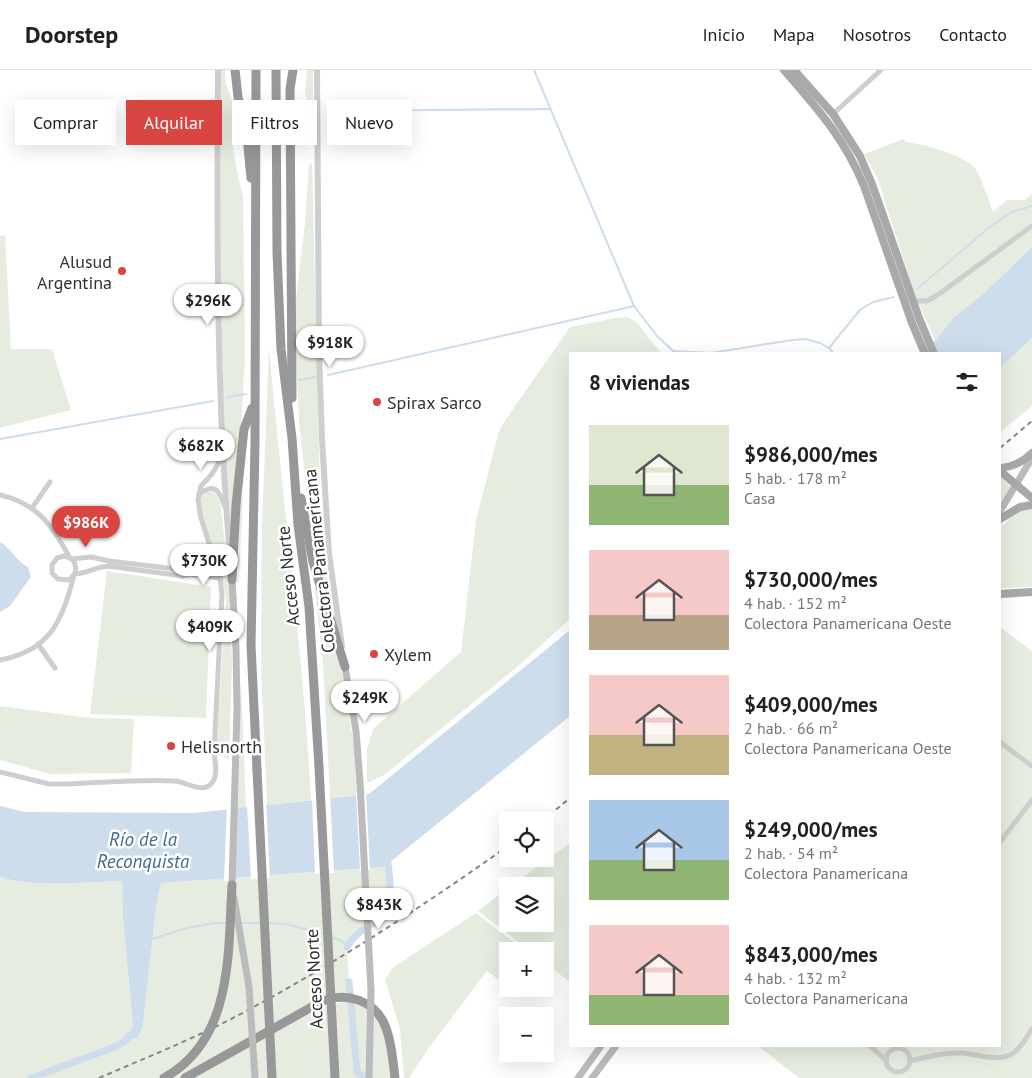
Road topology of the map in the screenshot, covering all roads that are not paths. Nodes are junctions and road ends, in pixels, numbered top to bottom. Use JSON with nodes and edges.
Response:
{"nodes":[{"id":1,"x":218,"y":70,"type":"edge"},
{"id":2,"x":235,"y":70,"type":"edge"},
{"id":3,"x":256,"y":70,"type":"edge"},
{"id":4,"x":276,"y":70,"type":"edge"},
{"id":5,"x":292,"y":70,"type":"edge"},
{"id":6,"x":317,"y":70,"type":"edge"},
{"id":7,"x":784,"y":70,"type":"edge"},
{"id":8,"x":794,"y":70,"type":"edge"},
{"id":9,"x":881,"y":70,"type":"edge"},
{"id":10,"x":833,"y":114,"type":"junction"},
{"id":11,"x":257,"y":225,"type":"junction"},
{"id":12,"x":1032,"y":226,"type":"edge"},
{"id":13,"x":913,"y":301,"type":"junction"},
{"id":14,"x":923,"y":352,"type":"edge"},
{"id":15,"x":933,"y":352,"type":"edge"},
{"id":16,"x":254,"y":402,"type":"junction"},
{"id":17,"x":292,"y":438,"type":"junction"},
{"id":18,"x":1032,"y":453,"type":"edge"},
{"id":19,"x":222,"y":456,"type":"junction"},
{"id":20,"x":1032,"y":458,"type":"edge"},
{"id":21,"x":1001,"y":469,"type":"edge"},
{"id":22,"x":1001,"y":470,"type":"edge"},
{"id":23,"x":50,"y":482,"type":"dead end"},
{"id":24,"x":1016,"y":485,"type":"junction"},
{"id":25,"x":198,"y":494,"type":"junction"},
{"id":26,"x":0,"y":495,"type":"edge"},
{"id":27,"x":1032,"y":498,"type":"edge"},
{"id":28,"x":1032,"y":505,"type":"edge"},
{"id":29,"x":32,"y":508,"type":"junction"},
{"id":30,"x":226,"y":508,"type":"junction"},
{"id":31,"x":1001,"y":509,"type":"edge"},
{"id":32,"x":1001,"y":518,"type":"edge"},
{"id":33,"x":62,"y":543,"type":"junction"},
{"id":34,"x":57,"y":558,"type":"junction"},
{"id":35,"x":71,"y":558,"type":"junction"},
{"id":36,"x":100,"y":558,"type":"junction"},
{"id":37,"x":100,"y":567,"type":"junction"},
{"id":38,"x":190,"y":574,"type":"junction"},
{"id":39,"x":75,"y":575,"type":"junction"},
{"id":40,"x":220,"y":578,"type":"junction"},
{"id":41,"x":232,"y":580,"type":"junction"},
{"id":42,"x":62,"y":581,"type":"junction"},
{"id":43,"x":1032,"y":592,"type":"edge"},
{"id":44,"x":1001,"y":594,"type":"edge"},
{"id":45,"x":69,"y":595,"type":"junction"},
{"id":46,"x":38,"y":644,"type":"junction"},
{"id":47,"x":0,"y":660,"type":"edge"},
{"id":48,"x":345,"y":667,"type":"junction"},
{"id":49,"x":55,"y":668,"type":"dead end"},
{"id":50,"x":1001,"y":743,"type":"edge"},
{"id":51,"x":1032,"y":766,"type":"edge"},
{"id":52,"x":0,"y":772,"type":"edge"},
{"id":53,"x":1032,"y":800,"type":"edge"},
{"id":54,"x":1001,"y":841,"type":"edge"},
{"id":55,"x":232,"y":885,"type":"junction"},
{"id":56,"x":1032,"y":1029,"type":"edge"},
{"id":57,"x":600,"y":1047,"type":"edge"},
{"id":58,"x":615,"y":1047,"type":"edge"},
{"id":59,"x":871,"y":1047,"type":"edge"},
{"id":60,"x":893,"y":1047,"type":"edge"},
{"id":61,"x":886,"y":1060,"type":"junction"},
{"id":62,"x":910,"y":1061,"type":"junction"},
{"id":63,"x":895,"y":1072,"type":"junction"},
{"id":64,"x":164,"y":1078,"type":"edge"},
{"id":65,"x":185,"y":1078,"type":"edge"},
{"id":66,"x":255,"y":1078,"type":"edge"},
{"id":67,"x":272,"y":1078,"type":"edge"},
{"id":68,"x":335,"y":1078,"type":"edge"},
{"id":69,"x":369,"y":1078,"type":"edge"},
{"id":70,"x":395,"y":1078,"type":"edge"},
{"id":71,"x":578,"y":1078,"type":"edge"},
{"id":72,"x":592,"y":1078,"type":"edge"},
{"id":73,"x":891,"y":1078,"type":"edge"}],
"edges":[{"from":1,"to":19,"type":"street"},
{"from":2,"to":11,"type":"highway"},
{"from":3,"to":11,"type":"highway","name":"Acceso Norte"},
{"from":4,"to":17,"type":"highway","name":"Acceso Norte"},
{"from":5,"to":17,"type":"highway"},
{"from":6,"to":48,"type":"street","name":"Colectora Panamericana"},
{"from":7,"to":14,"type":"main road"},
{"from":8,"to":10,"type":"main road"},
{"from":9,"to":10,"type":"street"},
{"from":10,"to":13,"type":"main road"},
{"from":11,"to":16,"type":"highway","name":"Acceso Norte"},
{"from":12,"to":13,"type":"street"},
{"from":13,"to":15,"type":"main road"},
{"from":16,"to":41,"type":"highway"},
{"from":16,"to":67,"type":"highway","name":"Acceso Norte","bridge":true},
{"from":17,"to":48,"type":"highway"},
{"from":17,"to":68,"type":"highway","name":"Acceso Norte","bridge":true},
{"from":18,"to":21,"type":"main road"},
{"from":19,"to":25,"type":"street"},
{"from":19,"to":30,"type":"street"},
{"from":20,"to":24,"type":"main road"},
{"from":22,"to":24,"type":"main road"},
{"from":23,"to":29,"type":"street"},
{"from":24,"to":27,"type":"main road"},
{"from":24,"to":31,"type":"main road"},
{"from":25,"to":30,"type":"street"},
{"from":25,"to":40,"type":"street"},
{"from":26,"to":29,"type":"street"},
{"from":28,"to":32,"type":"main road"},
{"from":29,"to":33,"type":"street"},
{"from":30,"to":41,"type":"street"},
{"from":33,"to":34,"type":"street"},
{"from":33,"to":35,"type":"street"},
{"from":34,"to":35,"type":"street"},
{"from":34,"to":42,"type":"street"},
{"from":35,"to":36,"type":"street"},
{"from":35,"to":39,"type":"street"},
{"from":36,"to":37,"type":"street"},
{"from":36,"to":38,"type":"street"},
{"from":37,"to":38,"type":"street"},
{"from":37,"to":39,"type":"street"},
{"from":38,"to":40,"type":"street"},
{"from":39,"to":42,"type":"street"},
{"from":39,"to":45,"type":"street"},
{"from":40,"to":52,"type":"street"},
{"from":41,"to":55,"type":"main road"},
{"from":42,"to":45,"type":"street"},
{"from":43,"to":44,"type":"main road"},
{"from":45,"to":46,"type":"street"},
{"from":46,"to":47,"type":"street"},
{"from":46,"to":49,"type":"street"},
{"from":48,"to":69,"type":"main road","name":"Colectora Panamericana","bridge":true},
{"from":50,"to":51,"type":"street"},
{"from":53,"to":54,"type":"street"},
{"from":55,"to":64,"type":"highway","bridge":true},
{"from":55,"to":66,"type":"main road","bridge":true},
{"from":56,"to":62,"type":"street"},
{"from":57,"to":71,"type":"main road"},
{"from":58,"to":72,"type":"main road"},
{"from":59,"to":61,"type":"street"},
{"from":60,"to":61,"type":"street"},
{"from":60,"to":62,"type":"street"},
{"from":61,"to":63,"type":"street"},
{"from":62,"to":63,"type":"street"},
{"from":63,"to":73,"type":"street"},
{"from":65,"to":70,"type":"highway"}]}
